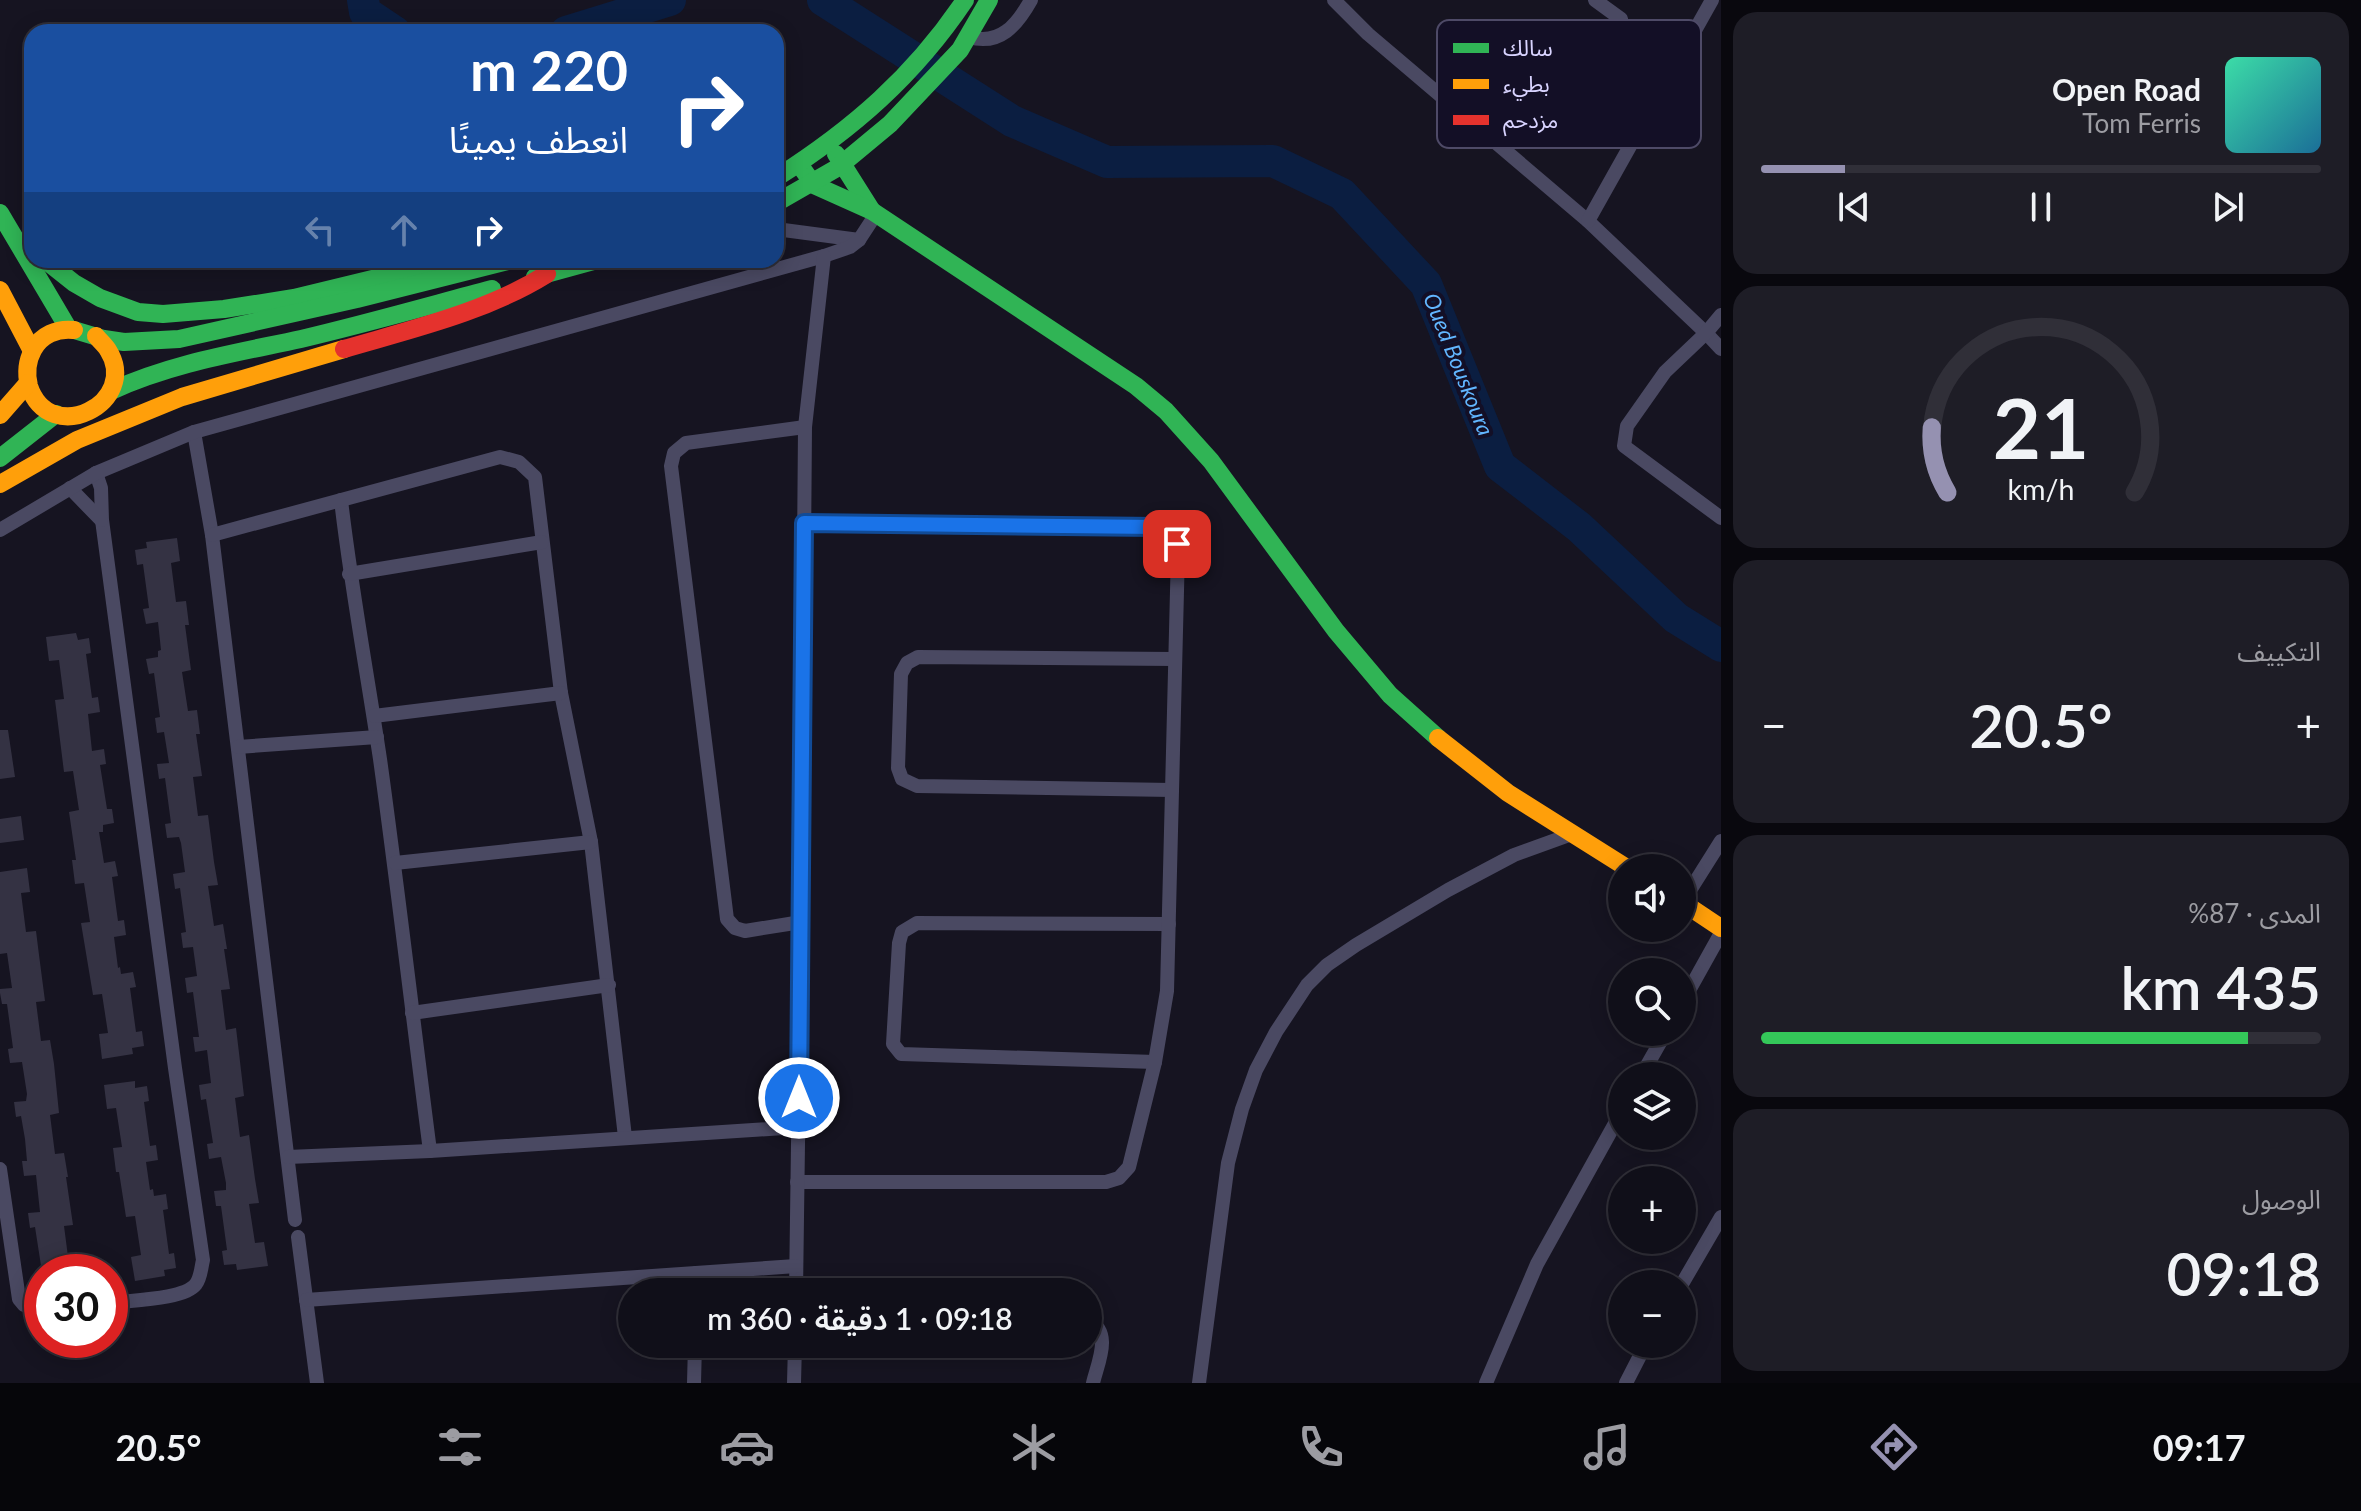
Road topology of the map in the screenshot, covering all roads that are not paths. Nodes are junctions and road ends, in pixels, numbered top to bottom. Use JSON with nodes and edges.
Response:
{"nodes":[{"id":1,"x":965,"y":0,"type":"edge"},
{"id":2,"x":989,"y":0,"type":"edge"},
{"id":3,"x":1031,"y":0,"type":"edge"},
{"id":4,"x":1334,"y":0,"type":"edge"},
{"id":5,"x":1595,"y":0,"type":"edge"},
{"id":6,"x":1712,"y":0,"type":"edge"},
{"id":7,"x":1621,"y":19,"type":"dead end"},
{"id":8,"x":1701,"y":20,"type":"edge"},
{"id":9,"x":969,"y":37,"type":"junction"},
{"id":10,"x":1437,"y":93,"type":"edge"},
{"id":11,"x":829,"y":143,"type":"junction"},
{"id":12,"x":1502,"y":148,"type":"edge"},
{"id":13,"x":1629,"y":148,"type":"edge"},
{"id":14,"x":799,"y":164,"type":"junction"},
{"id":15,"x":844,"y":165,"type":"junction"},
{"id":16,"x":784,"y":173,"type":"edge"},
{"id":17,"x":814,"y":185,"type":"junction"},
{"id":18,"x":784,"y":199,"type":"edge"},
{"id":19,"x":0,"y":213,"type":"edge"},
{"id":20,"x":874,"y":213,"type":"junction"},
{"id":21,"x":1588,"y":221,"type":"junction"},
{"id":22,"x":784,"y":230,"type":"edge"},
{"id":23,"x":13,"y":235,"type":"junction"},
{"id":24,"x":859,"y":240,"type":"junction"},
{"id":25,"x":24,"y":244,"type":"edge"},
{"id":26,"x":24,"y":254,"type":"edge"},
{"id":27,"x":824,"y":256,"type":"junction"},
{"id":28,"x":784,"y":267,"type":"edge"},
{"id":29,"x":33,"y":268,"type":"edge"},
{"id":30,"x":55,"y":268,"type":"edge"},
{"id":31,"x":418,"y":268,"type":"edge"},
{"id":32,"x":480,"y":268,"type":"edge"},
{"id":33,"x":568,"y":268,"type":"edge"},
{"id":34,"x":781,"y":268,"type":"edge"},
{"id":35,"x":547,"y":274,"type":"junction"},
{"id":36,"x":0,"y":290,"type":"edge"},
{"id":37,"x":1721,"y":315,"type":"edge"},
{"id":38,"x":68,"y":328,"type":"junction"},
{"id":39,"x":1706,"y":333,"type":"junction"},
{"id":40,"x":96,"y":336,"type":"junction"},
{"id":41,"x":1721,"y":349,"type":"edge"},
{"id":42,"x":32,"y":351,"type":"junction"},
{"id":43,"x":28,"y":383,"type":"junction"},
{"id":44,"x":111,"y":391,"type":"junction"},
{"id":45,"x":56,"y":414,"type":"junction"},
{"id":46,"x":0,"y":415,"type":"edge"},
{"id":47,"x":805,"y":427,"type":"junction"},
{"id":48,"x":194,"y":432,"type":"junction"},
{"id":49,"x":0,"y":458,"type":"edge"},
{"id":50,"x":96,"y":473,"type":"junction"},
{"id":51,"x":0,"y":484,"type":"edge"},
{"id":52,"x":70,"y":488,"type":"junction"},
{"id":53,"x":341,"y":500,"type":"junction"},
{"id":54,"x":1721,"y":518,"type":"edge"},
{"id":55,"x":102,"y":520,"type":"junction"},
{"id":56,"x":804,"y":523,"type":"junction"},
{"id":57,"x":0,"y":530,"type":"edge"},
{"id":58,"x":212,"y":535,"type":"junction"},
{"id":59,"x":542,"y":542,"type":"junction"},
{"id":60,"x":349,"y":574,"type":"junction"},
{"id":61,"x":1175,"y":659,"type":"junction"},
{"id":62,"x":561,"y":693,"type":"junction"},
{"id":63,"x":374,"y":716,"type":"junction"},
{"id":64,"x":377,"y":737,"type":"junction"},
{"id":65,"x":238,"y":747,"type":"junction"},
{"id":66,"x":1172,"y":790,"type":"junction"},
{"id":67,"x":1572,"y":834,"type":"junction"},
{"id":68,"x":1721,"y":841,"type":"edge"},
{"id":69,"x":591,"y":842,"type":"junction"},
{"id":70,"x":1608,"y":856,"type":"edge"},
{"id":71,"x":1715,"y":858,"type":"edge"},
{"id":72,"x":395,"y":863,"type":"junction"},
{"id":73,"x":1696,"y":884,"type":"edge"},
{"id":74,"x":1696,"y":913,"type":"edge"},
{"id":75,"x":801,"y":922,"type":"junction"},
{"id":76,"x":1169,"y":924,"type":"junction"},
{"id":77,"x":1721,"y":930,"type":"edge"},
{"id":78,"x":1696,"y":977,"type":"edge"},
{"id":79,"x":609,"y":985,"type":"junction"},
{"id":80,"x":412,"y":1013,"type":"junction"},
{"id":81,"x":1155,"y":1062,"type":"junction"},
{"id":82,"x":799,"y":1127,"type":"junction"},
{"id":83,"x":1608,"y":1136,"type":"edge"},
{"id":84,"x":625,"y":1137,"type":"junction"},
{"id":85,"x":430,"y":1151,"type":"junction"},
{"id":86,"x":288,"y":1157,"type":"junction"},
{"id":87,"x":0,"y":1169,"type":"edge"},
{"id":88,"x":797,"y":1182,"type":"junction"},
{"id":89,"x":1721,"y":1217,"type":"edge"},
{"id":90,"x":295,"y":1220,"type":"dead end"},
{"id":91,"x":298,"y":1237,"type":"dead end"},
{"id":92,"x":796,"y":1266,"type":"junction"},
{"id":93,"x":1690,"y":1270,"type":"edge"},
{"id":94,"x":696,"y":1273,"type":"junction"},
{"id":95,"x":696,"y":1278,"type":"edge"},
{"id":96,"x":796,"y":1278,"type":"edge"},
{"id":97,"x":128,"y":1300,"type":"edge"},
{"id":98,"x":306,"y":1300,"type":"junction"},
{"id":99,"x":24,"y":1305,"type":"edge"},
{"id":100,"x":695,"y":1358,"type":"edge"},
{"id":101,"x":795,"y":1358,"type":"edge"},
{"id":102,"x":1099,"y":1358,"type":"edge"},
{"id":103,"x":1639,"y":1358,"type":"edge"},
{"id":104,"x":317,"y":1383,"type":"edge"},
{"id":105,"x":694,"y":1383,"type":"edge"},
{"id":106,"x":794,"y":1383,"type":"edge"},
{"id":107,"x":1093,"y":1383,"type":"edge"},
{"id":108,"x":1199,"y":1383,"type":"edge"},
{"id":109,"x":1486,"y":1383,"type":"edge"},
{"id":110,"x":1626,"y":1383,"type":"edge"}],
"edges":[{"from":1,"to":11,"type":"main road"},
{"from":2,"to":9,"type":"main road"},
{"from":3,"to":9,"type":"street"},
{"from":4,"to":10,"type":"street"},
{"from":5,"to":7,"type":"street"},
{"from":6,"to":8,"type":"street"},
{"from":9,"to":15,"type":"main road"},
{"from":11,"to":14,"type":"main road"},
{"from":11,"to":15,"type":"main road"},
{"from":12,"to":21,"type":"street"},
{"from":13,"to":21,"type":"street"},
{"from":14,"to":16,"type":"main road"},
{"from":14,"to":17,"type":"main road"},
{"from":15,"to":17,"type":"main road"},
{"from":15,"to":20,"type":"main road"},
{"from":17,"to":18,"type":"main road"},
{"from":17,"to":20,"type":"main road"},
{"from":19,"to":23,"type":"main road"},
{"from":20,"to":24,"type":"street"},
{"from":20,"to":67,"type":"main road"},
{"from":21,"to":39,"type":"street"},
{"from":22,"to":24,"type":"street"},
{"from":23,"to":25,"type":"main road"},
{"from":23,"to":26,"type":"main road"},
{"from":24,"to":27,"type":"street"},
{"from":27,"to":28,"type":"street"},
{"from":27,"to":47,"type":"street"},
{"from":29,"to":38,"type":"main road"},
{"from":30,"to":31,"type":"main road"},
{"from":32,"to":40,"type":"main road"},
{"from":33,"to":35,"type":"main road"},
{"from":34,"to":48,"type":"street"},
{"from":35,"to":44,"type":"main road"},
{"from":35,"to":51,"type":"main road"},
{"from":36,"to":42,"type":"main road"},
{"from":37,"to":39,"type":"street"},
{"from":38,"to":40,"type":"main road"},
{"from":38,"to":42,"type":"main road"},
{"from":39,"to":41,"type":"street"},
{"from":39,"to":54,"type":"street"},
{"from":40,"to":44,"type":"main road"},
{"from":42,"to":43,"type":"main road"},
{"from":43,"to":45,"type":"main road"},
{"from":43,"to":46,"type":"main road"},
{"from":44,"to":45,"type":"main road"},
{"from":45,"to":49,"type":"main road"},
{"from":47,"to":56,"type":"street"},
{"from":47,"to":75,"type":"street"},
{"from":48,"to":50,"type":"street"},
{"from":48,"to":58,"type":"street"},
{"from":50,"to":52,"type":"street"},
{"from":50,"to":55,"type":"street"},
{"from":52,"to":55,"type":"street"},
{"from":52,"to":57,"type":"street"},
{"from":53,"to":58,"type":"street"},
{"from":53,"to":59,"type":"street"},
{"from":53,"to":60,"type":"street"},
{"from":55,"to":97,"type":"street"},
{"from":56,"to":61,"type":"street"},
{"from":56,"to":75,"type":"street"},
{"from":58,"to":65,"type":"street"},
{"from":59,"to":60,"type":"street"},
{"from":59,"to":62,"type":"street"},
{"from":60,"to":63,"type":"street"},
{"from":61,"to":66,"type":"street"},
{"from":61,"to":66,"type":"street"},
{"from":62,"to":63,"type":"street"},
{"from":62,"to":69,"type":"street"},
{"from":63,"to":64,"type":"street"},
{"from":64,"to":65,"type":"street"},
{"from":64,"to":72,"type":"street"},
{"from":65,"to":86,"type":"street"},
{"from":66,"to":76,"type":"street"},
{"from":67,"to":70,"type":"main road"},
{"from":67,"to":108,"type":"street"},
{"from":68,"to":71,"type":"street"},
{"from":69,"to":72,"type":"street"},
{"from":69,"to":79,"type":"street"},
{"from":71,"to":73,"type":"street"},
{"from":72,"to":80,"type":"street"},
{"from":74,"to":77,"type":"main road"},
{"from":75,"to":82,"type":"street"},
{"from":76,"to":81,"type":"street"},
{"from":76,"to":81,"type":"street"},
{"from":77,"to":78,"type":"street"},
{"from":79,"to":80,"type":"street"},
{"from":79,"to":84,"type":"street"},
{"from":80,"to":85,"type":"street"},
{"from":81,"to":88,"type":"street"},
{"from":82,"to":84,"type":"street"},
{"from":82,"to":88,"type":"street"},
{"from":83,"to":109,"type":"street"},
{"from":84,"to":85,"type":"street"},
{"from":85,"to":86,"type":"street"},
{"from":86,"to":90,"type":"street"},
{"from":87,"to":99,"type":"street"},
{"from":88,"to":92,"type":"street"},
{"from":89,"to":93,"type":"street"},
{"from":91,"to":98,"type":"street"},
{"from":92,"to":94,"type":"street"},
{"from":92,"to":96,"type":"street"},
{"from":94,"to":95,"type":"street"},
{"from":94,"to":98,"type":"street"},
{"from":98,"to":104,"type":"street"},
{"from":100,"to":105,"type":"street"},
{"from":101,"to":106,"type":"street"},
{"from":102,"to":107,"type":"street"},
{"from":103,"to":110,"type":"street"}]}
